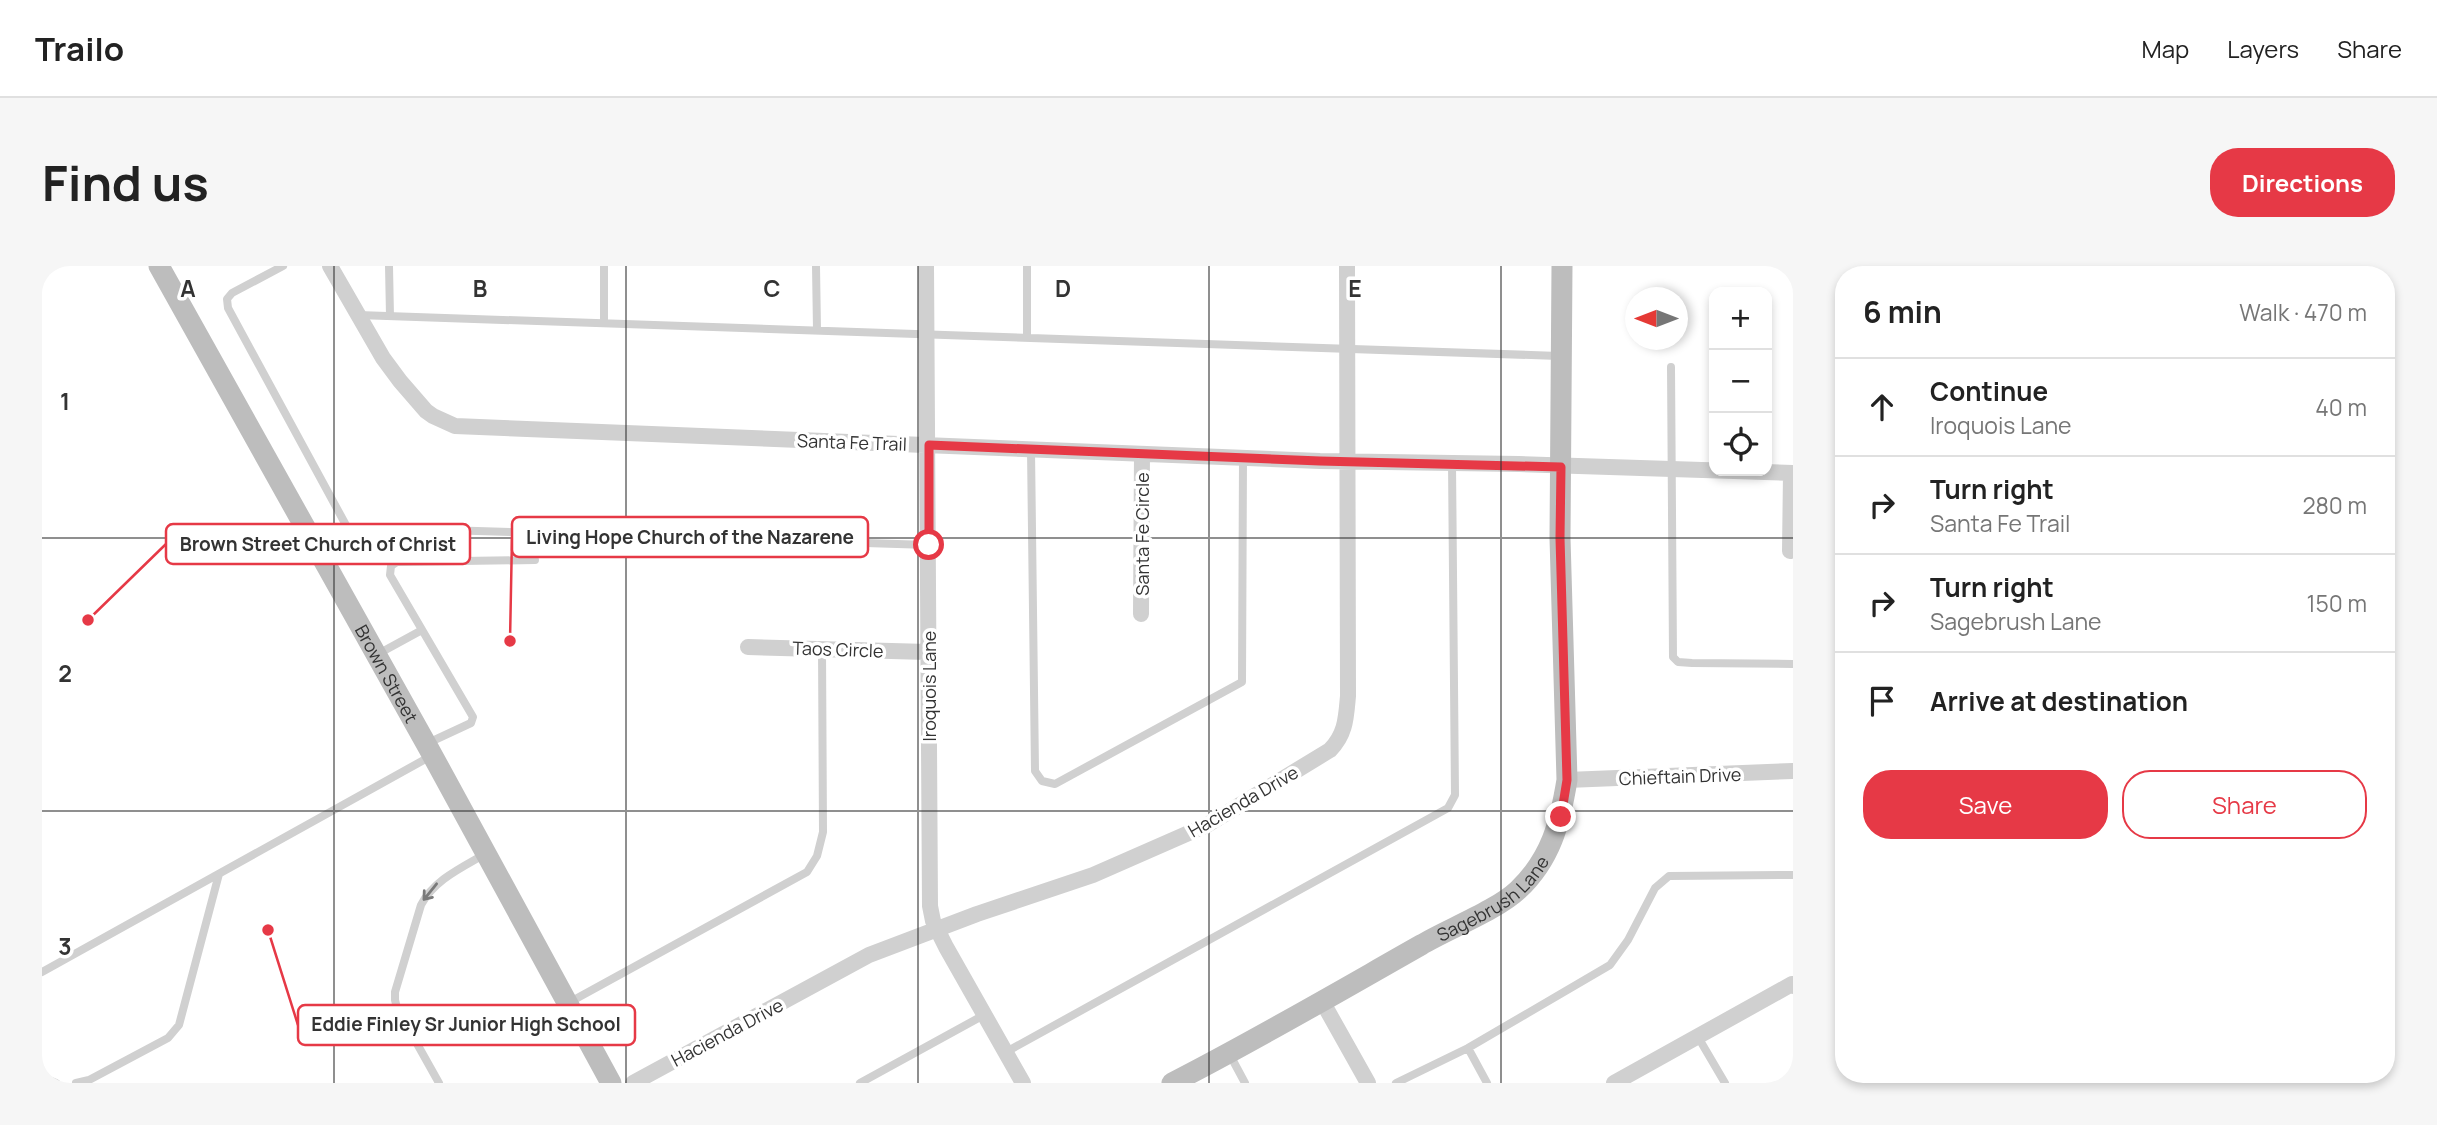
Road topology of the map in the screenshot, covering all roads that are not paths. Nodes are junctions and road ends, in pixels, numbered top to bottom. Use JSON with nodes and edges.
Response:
{"nodes":[{"id":1,"x":159,"y":266,"type":"edge"},
{"id":2,"x":283,"y":266,"type":"edge"},
{"id":3,"x":330,"y":266,"type":"edge"},
{"id":4,"x":389,"y":266,"type":"edge"},
{"id":5,"x":604,"y":266,"type":"edge"},
{"id":6,"x":816,"y":266,"type":"edge"},
{"id":7,"x":926,"y":266,"type":"edge"},
{"id":8,"x":1027,"y":266,"type":"edge"},
{"id":9,"x":1347,"y":266,"type":"edge"},
{"id":10,"x":1562,"y":266,"type":"edge"},
{"id":11,"x":358,"y":315,"type":"junction"},
{"id":12,"x":390,"y":316,"type":"junction"},
{"id":13,"x":604,"y":323,"type":"junction"},
{"id":14,"x":817,"y":330,"type":"junction"},
{"id":15,"x":928,"y":333,"type":"junction"},
{"id":16,"x":1027,"y":337,"type":"junction"},
{"id":17,"x":1348,"y":350,"type":"junction"},
{"id":18,"x":1562,"y":356,"type":"junction"},
{"id":19,"x":1671,"y":367,"type":"dead end"},
{"id":20,"x":929,"y":445,"type":"junction"},
{"id":21,"x":1031,"y":450,"type":"junction"},
{"id":22,"x":1142,"y":454,"type":"junction"},
{"id":23,"x":1243,"y":458,"type":"junction"},
{"id":24,"x":1348,"y":461,"type":"junction"},
{"id":25,"x":1452,"y":463,"type":"junction"},
{"id":26,"x":1561,"y":467,"type":"junction"},
{"id":27,"x":1671,"y":470,"type":"junction"},
{"id":28,"x":1792,"y":473,"type":"edge"},
{"id":29,"x":929,"y":545,"type":"junction"},
{"id":30,"x":1790,"y":551,"type":"dead end"},
{"id":31,"x":535,"y":560,"type":"dead end"},
{"id":32,"x":1141,"y":614,"type":"dead end"},
{"id":33,"x":422,"y":630,"type":"junction"},
{"id":34,"x":748,"y":647,"type":"dead end"},
{"id":35,"x":822,"y":649,"type":"junction"},
{"id":36,"x":928,"y":652,"type":"junction"},
{"id":37,"x":376,"y":656,"type":"junction"},
{"id":38,"x":1793,"y":664,"type":"edge"},
{"id":39,"x":429,"y":750,"type":"junction"},
{"id":40,"x":1793,"y":771,"type":"edge"},
{"id":41,"x":1567,"y":780,"type":"junction"},
{"id":42,"x":485,"y":854,"type":"junction"},
{"id":43,"x":219,"y":874,"type":"junction"},
{"id":44,"x":1793,"y":875,"type":"edge"},
{"id":45,"x":938,"y":930,"type":"junction"},
{"id":46,"x":42,"y":972,"type":"edge"},
{"id":47,"x":1792,"y":985,"type":"edge"},
{"id":48,"x":1322,"y":1001,"type":"junction"},
{"id":49,"x":567,"y":1003,"type":"junction"},
{"id":50,"x":984,"y":1015,"type":"junction"},
{"id":51,"x":1698,"y":1037,"type":"junction"},
{"id":52,"x":1468,"y":1048,"type":"junction"},
{"id":53,"x":1006,"y":1052,"type":"junction"},
{"id":54,"x":1229,"y":1053,"type":"junction"},
{"id":55,"x":42,"y":1077,"type":"edge"},
{"id":56,"x":56,"y":1083,"type":"edge"},
{"id":57,"x":75,"y":1083,"type":"edge"},
{"id":58,"x":439,"y":1083,"type":"edge"},
{"id":59,"x":611,"y":1083,"type":"edge"},
{"id":60,"x":633,"y":1083,"type":"edge"},
{"id":61,"x":860,"y":1083,"type":"edge"},
{"id":62,"x":1023,"y":1083,"type":"edge"},
{"id":63,"x":1172,"y":1083,"type":"edge"},
{"id":64,"x":1245,"y":1083,"type":"edge"},
{"id":65,"x":1368,"y":1083,"type":"edge"},
{"id":66,"x":1396,"y":1083,"type":"edge"},
{"id":67,"x":1487,"y":1083,"type":"edge"},
{"id":68,"x":1614,"y":1083,"type":"edge"},
{"id":69,"x":1725,"y":1083,"type":"edge"}],
"edges":[{"from":1,"to":37,"type":"street","name":"Brown Street"},
{"from":2,"to":29,"type":"lane"},
{"from":3,"to":11,"type":"street","name":"Santa Fe Trail"},
{"from":4,"to":12,"type":"lane"},
{"from":5,"to":13,"type":"lane"},
{"from":6,"to":14,"type":"lane"},
{"from":7,"to":15,"type":"street","name":"Iroquois Lane"},
{"from":8,"to":16,"type":"lane"},
{"from":9,"to":17,"type":"street","name":"Hacienda Drive"},
{"from":10,"to":18,"type":"street","name":"Sagebrush Lane"},
{"from":11,"to":12,"type":"lane"},
{"from":11,"to":20,"type":"street","name":"Santa Fe Trail"},
{"from":12,"to":13,"type":"lane"},
{"from":13,"to":14,"type":"lane"},
{"from":14,"to":15,"type":"lane"},
{"from":15,"to":16,"type":"lane"},
{"from":15,"to":20,"type":"street","name":"Iroquois Lane"},
{"from":16,"to":17,"type":"lane"},
{"from":17,"to":18,"type":"lane"},
{"from":17,"to":24,"type":"street","name":"Hacienda Drive"},
{"from":18,"to":26,"type":"street","name":"Sagebrush Lane"},
{"from":19,"to":27,"type":"lane"},
{"from":20,"to":21,"type":"street","name":"Santa Fe Trail"},
{"from":20,"to":29,"type":"street","name":"Iroquois Lane"},
{"from":21,"to":22,"type":"street","name":"Santa Fe Trail"},
{"from":21,"to":23,"type":"lane"},
{"from":22,"to":23,"type":"street","name":"Santa Fe Trail"},
{"from":22,"to":32,"type":"street","name":"Santa Fe Circle"},
{"from":23,"to":24,"type":"street","name":"Santa Fe Trail"},
{"from":24,"to":25,"type":"street","name":"Santa Fe Trail"},
{"from":24,"to":45,"type":"street","name":"Hacienda Drive"},
{"from":25,"to":26,"type":"street","name":"Santa Fe Trail"},
{"from":25,"to":53,"type":"lane"},
{"from":26,"to":27,"type":"street","name":"Santa Fe Trail"},
{"from":26,"to":41,"type":"street","name":"Sagebrush Lane"},
{"from":27,"to":28,"type":"street","name":"Santa Fe Trail"},
{"from":27,"to":38,"type":"lane"},
{"from":28,"to":30,"type":"street"},
{"from":29,"to":36,"type":"street","name":"Iroquois Lane"},
{"from":31,"to":33,"type":"lane"},
{"from":33,"to":37,"type":"lane"},
{"from":33,"to":39,"type":"lane"},
{"from":34,"to":35,"type":"street","name":"Taos Circle"},
{"from":35,"to":36,"type":"street","name":"Taos Circle"},
{"from":35,"to":49,"type":"lane"},
{"from":36,"to":45,"type":"street","name":"Iroquois Lane"},
{"from":37,"to":39,"type":"street","name":"Brown Street"},
{"from":39,"to":42,"type":"street","name":"Brown Street"},
{"from":39,"to":43,"type":"lane"},
{"from":40,"to":41,"type":"street","name":"Chieftain Drive"},
{"from":41,"to":48,"type":"street","name":"Sagebrush Lane"},
{"from":42,"to":49,"type":"street","name":"Brown Street"},
{"from":42,"to":58,"type":"lane","one_way":true},
{"from":43,"to":46,"type":"lane"},
{"from":43,"to":57,"type":"lane"},
{"from":44,"to":52,"type":"lane"},
{"from":45,"to":50,"type":"street","name":"Iroquois Lane"},
{"from":45,"to":60,"type":"street","name":"Hacienda Drive"},
{"from":47,"to":51,"type":"street"},
{"from":48,"to":54,"type":"street","name":"Sagebrush Lane"},
{"from":48,"to":65,"type":"street"},
{"from":49,"to":59,"type":"street","name":"Brown Street"},
{"from":50,"to":53,"type":"street","name":"Iroquois Lane"},
{"from":50,"to":61,"type":"lane"},
{"from":51,"to":68,"type":"street"},
{"from":51,"to":69,"type":"lane"},
{"from":52,"to":66,"type":"lane"},
{"from":52,"to":67,"type":"lane"},
{"from":53,"to":62,"type":"street","name":"Iroquois Lane"},
{"from":54,"to":63,"type":"street","name":"Sagebrush Lane"},
{"from":54,"to":64,"type":"lane"},
{"from":55,"to":56,"type":"lane"}]}
